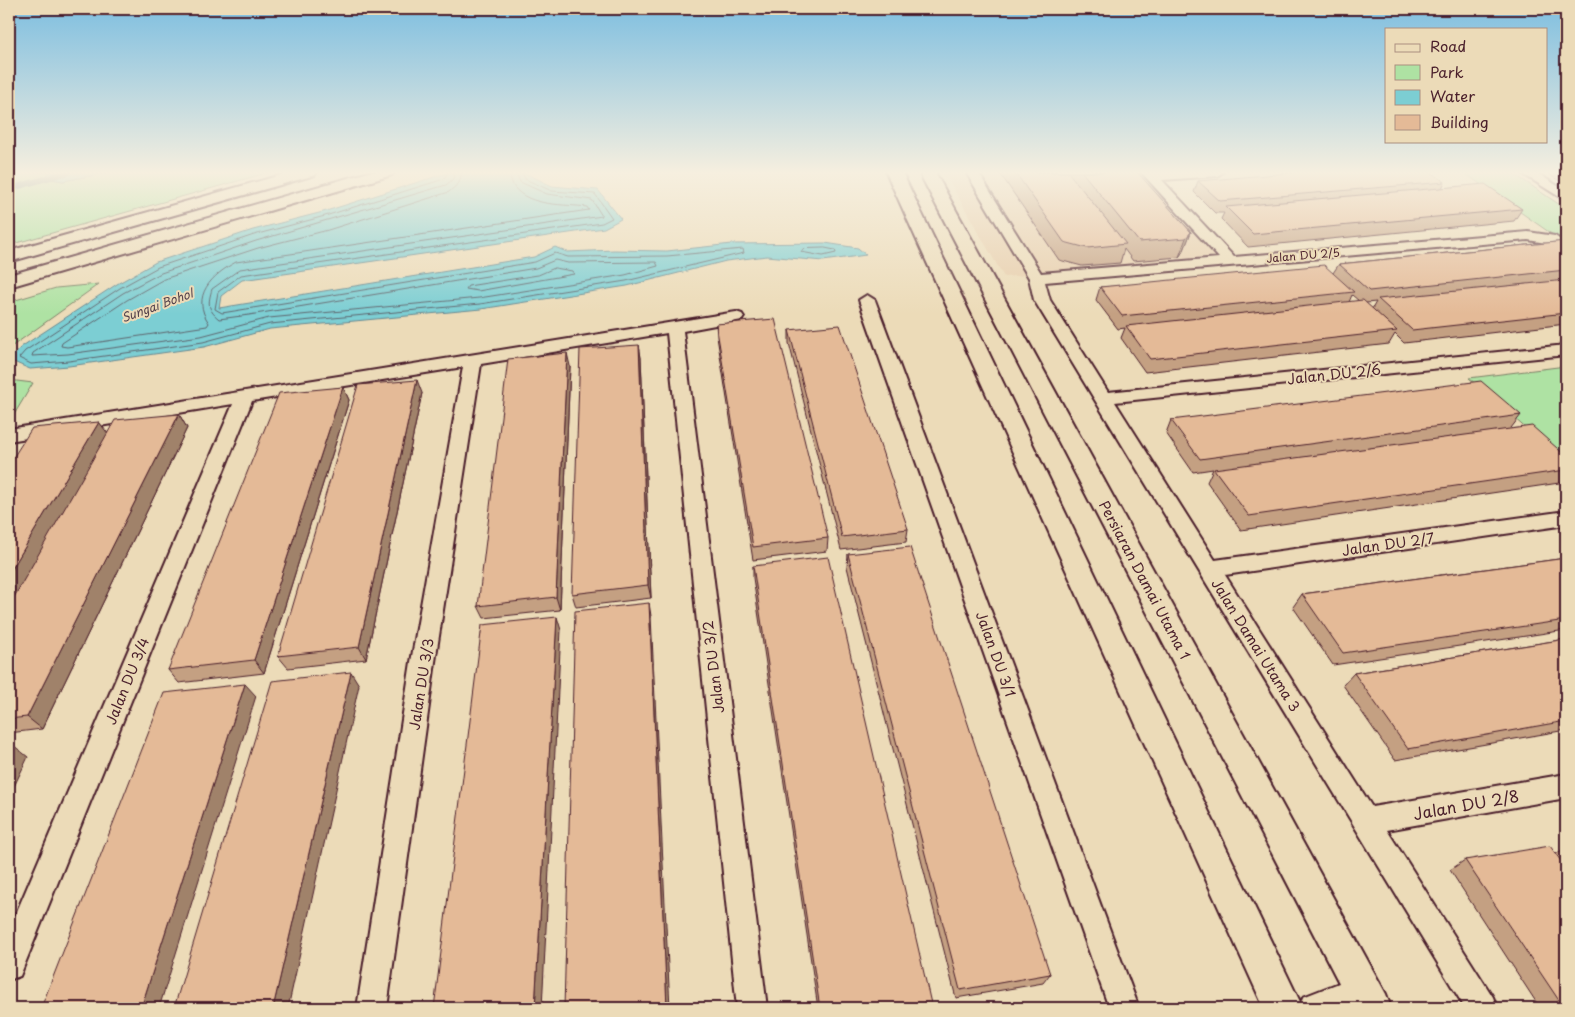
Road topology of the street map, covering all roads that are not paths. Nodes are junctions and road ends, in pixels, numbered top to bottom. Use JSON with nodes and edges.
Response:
{"nodes":[{"id":1,"x":141,"y":219,"type":"edge"},
{"id":2,"x":222,"y":219,"type":"edge"},
{"id":3,"x":916,"y":219,"type":"edge"},
{"id":4,"x":953,"y":219,"type":"edge"},
{"id":5,"x":1001,"y":219,"type":"edge"},
{"id":6,"x":1192,"y":219,"type":"edge"},
{"id":7,"x":1566,"y":250,"type":"edge"},
{"id":8,"x":9,"y":257,"type":"edge"},
{"id":9,"x":1231,"y":262,"type":"junction"},
{"id":10,"x":1037,"y":278,"type":"junction"},
{"id":11,"x":9,"y":281,"type":"edge"},
{"id":12,"x":867,"y":300,"type":"dead end"},
{"id":13,"x":736,"y":317,"type":"dead end"},
{"id":14,"x":674,"y":327,"type":"junction"},
{"id":15,"x":1566,"y":350,"type":"edge"},
{"id":16,"x":473,"y":360,"type":"junction"},
{"id":17,"x":245,"y":397,"type":"junction"},
{"id":18,"x":1103,"y":398,"type":"junction"},
{"id":19,"x":9,"y":435,"type":"edge"},
{"id":20,"x":1566,"y":518,"type":"edge"},
{"id":21,"x":1209,"y":569,"type":"junction"},
{"id":22,"x":1566,"y":786,"type":"edge"},
{"id":23,"x":1366,"y":821,"type":"junction"},
{"id":24,"x":9,"y":965,"type":"edge"},
{"id":25,"x":1367,"y":999,"type":"edge"},
{"id":26,"x":372,"y":1008,"type":"edge"},
{"id":27,"x":752,"y":1008,"type":"edge"},
{"id":28,"x":1124,"y":1008,"type":"edge"},
{"id":29,"x":1284,"y":1008,"type":"edge"},
{"id":30,"x":1314,"y":1008,"type":"edge"},
{"id":31,"x":1482,"y":1008,"type":"edge"}],
"edges":[{"from":1,"to":8,"type":"street"},
{"from":2,"to":11,"type":"street"},
{"from":3,"to":29,"type":"street"},
{"from":4,"to":25,"type":"street","name":"Persiaran Damai Utama 1"},
{"from":5,"to":10,"type":"street","name":"Jalan Damai Utama 3"},
{"from":6,"to":9,"type":"street"},
{"from":7,"to":9,"type":"street","name":"Jalan DU 2/5"},
{"from":9,"to":10,"type":"street","name":"Jalan DU 2/5"},
{"from":10,"to":18,"type":"street","name":"Jalan Damai Utama 3"},
{"from":12,"to":28,"type":"street","name":"Jalan DU 3/1"},
{"from":13,"to":14,"type":"street"},
{"from":14,"to":16,"type":"street"},
{"from":14,"to":27,"type":"street","name":"Jalan DU 3/2"},
{"from":15,"to":18,"type":"street","name":"Jalan DU 2/6"},
{"from":16,"to":17,"type":"street"},
{"from":16,"to":26,"type":"street","name":"Jalan DU 3/3"},
{"from":17,"to":19,"type":"street"},
{"from":17,"to":24,"type":"street","name":"Jalan DU 3/4"},
{"from":18,"to":21,"type":"street","name":"Jalan Damai Utama 3"},
{"from":20,"to":21,"type":"street","name":"Jalan DU 2/7"},
{"from":21,"to":23,"type":"street","name":"Jalan Damai Utama 3"},
{"from":22,"to":23,"type":"street","name":"Jalan DU 2/8"},
{"from":23,"to":31,"type":"street","name":"Jalan Damai Utama 3"},
{"from":25,"to":30,"type":"street"}]}
